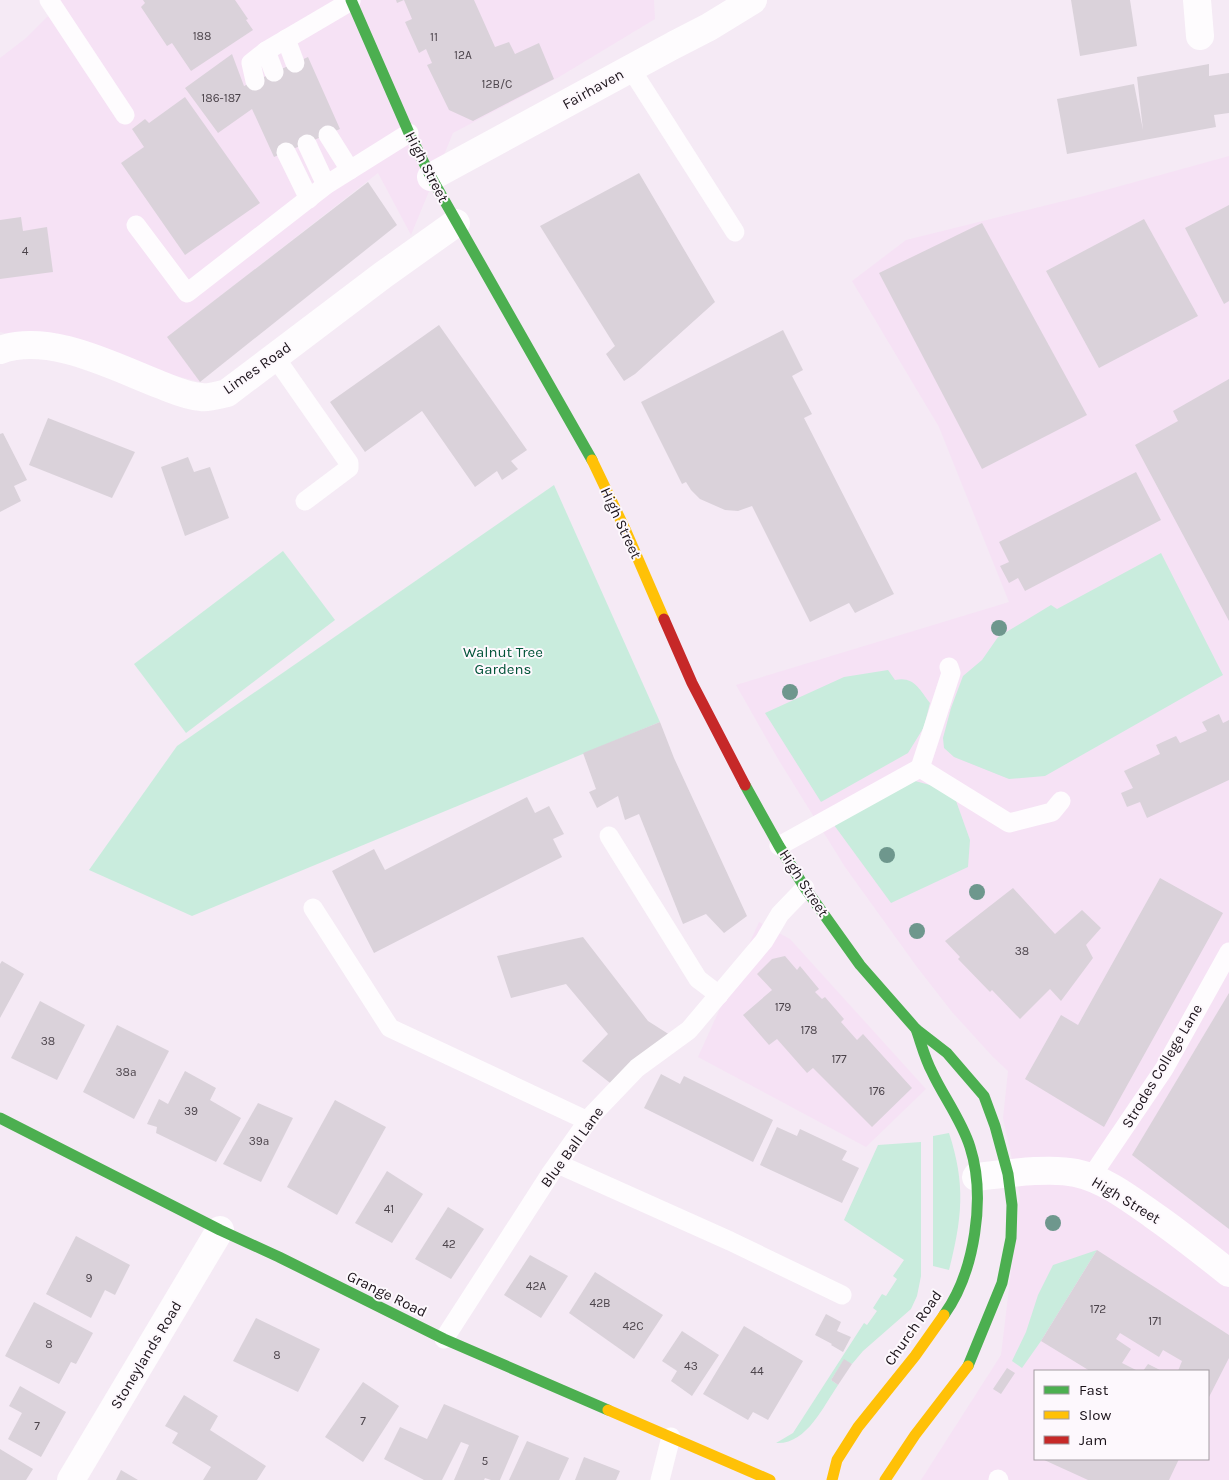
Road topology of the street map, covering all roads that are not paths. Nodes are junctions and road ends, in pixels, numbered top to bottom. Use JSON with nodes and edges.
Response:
{"nodes":[{"id":1,"x":49,"y":0,"type":"edge"},
{"id":2,"x":753,"y":0,"type":"edge"},
{"id":3,"x":1196,"y":0,"type":"edge"},
{"id":4,"x":351,"y":1,"type":"edge"},
{"id":5,"x":1200,"y":36,"type":"dead end"},
{"id":6,"x":286,"y":39,"type":"junction"},
{"id":7,"x":266,"y":51,"type":"junction"},
{"id":8,"x":295,"y":63,"type":"dead end"},
{"id":9,"x":631,"y":69,"type":"junction"},
{"id":10,"x":274,"y":72,"type":"dead end"},
{"id":11,"x":255,"y":80,"type":"dead end"},
{"id":12,"x":125,"y":115,"type":"dead end"},
{"id":13,"x":409,"y":132,"type":"junction"},
{"id":14,"x":328,"y":135,"type":"dead end"},
{"id":15,"x":307,"y":144,"type":"dead end"},
{"id":16,"x":286,"y":152,"type":"dead end"},
{"id":17,"x":350,"y":170,"type":"junction"},
{"id":18,"x":431,"y":177,"type":"junction"},
{"id":19,"x":326,"y":185,"type":"junction"},
{"id":20,"x":309,"y":199,"type":"junction"},
{"id":21,"x":456,"y":223,"type":"junction"},
{"id":22,"x":136,"y":225,"type":"dead end"},
{"id":23,"x":736,"y":232,"type":"dead end"},
{"id":24,"x":0,"y":350,"type":"edge"},
{"id":25,"x":275,"y":357,"type":"junction"},
{"id":26,"x":306,"y":501,"type":"dead end"},
{"id":27,"x":949,"y":667,"type":"dead end"},
{"id":28,"x":920,"y":768,"type":"junction"},
{"id":29,"x":1061,"y":801,"type":"dead end"},
{"id":30,"x":609,"y":836,"type":"dead end"},
{"id":31,"x":779,"y":846,"type":"junction"},
{"id":32,"x":805,"y":888,"type":"junction"},
{"id":33,"x":313,"y":908,"type":"dead end"},
{"id":34,"x":1229,"y":952,"type":"edge"},
{"id":35,"x":719,"y":995,"type":"junction"},
{"id":36,"x":916,"y":1029,"type":"junction"},
{"id":37,"x":0,"y":1118,"type":"edge"},
{"id":38,"x":588,"y":1121,"type":"junction"},
{"id":39,"x":558,"y":1164,"type":"junction"},
{"id":40,"x":1008,"y":1174,"type":"junction"},
{"id":41,"x":976,"y":1177,"type":"junction"},
{"id":42,"x":1091,"y":1178,"type":"junction"},
{"id":43,"x":220,"y":1230,"type":"junction"},
{"id":44,"x":1229,"y":1273,"type":"edge"},
{"id":45,"x":842,"y":1295,"type":"dead end"},
{"id":46,"x":444,"y":1339,"type":"junction"},
{"id":47,"x":671,"y":1437,"type":"junction"},
{"id":48,"x":71,"y":1480,"type":"edge"},
{"id":49,"x":660,"y":1480,"type":"edge"},
{"id":50,"x":770,"y":1480,"type":"edge"},
{"id":51,"x":832,"y":1480,"type":"edge"},
{"id":52,"x":885,"y":1480,"type":"edge"}],
"edges":[{"from":1,"to":12,"type":"lane"},
{"from":2,"to":9,"type":"street","name":"Fairhaven"},
{"from":3,"to":5,"type":"street"},
{"from":4,"to":6,"type":"lane"},
{"from":4,"to":13,"type":"main road","name":"High Street"},
{"from":6,"to":7,"type":"lane"},
{"from":6,"to":8,"type":"lane"},
{"from":7,"to":10,"type":"lane"},
{"from":7,"to":11,"type":"lane"},
{"from":9,"to":18,"type":"street","name":"Fairhaven"},
{"from":9,"to":23,"type":"lane"},
{"from":13,"to":17,"type":"lane"},
{"from":13,"to":18,"type":"main road","name":"High Street"},
{"from":14,"to":17,"type":"lane"},
{"from":15,"to":19,"type":"lane"},
{"from":16,"to":20,"type":"lane"},
{"from":17,"to":19,"type":"lane"},
{"from":18,"to":21,"type":"main road","name":"High Street"},
{"from":19,"to":20,"type":"lane"},
{"from":20,"to":22,"type":"lane"},
{"from":21,"to":25,"type":"street","name":"Limes Road"},
{"from":21,"to":31,"type":"main road","name":"High Street"},
{"from":24,"to":25,"type":"street","name":"Limes Road"},
{"from":25,"to":26,"type":"lane"},
{"from":27,"to":28,"type":"lane"},
{"from":28,"to":29,"type":"lane"},
{"from":28,"to":31,"type":"lane"},
{"from":30,"to":35,"type":"lane"},
{"from":31,"to":32,"type":"main road","name":"High Street"},
{"from":32,"to":35,"type":"lane","name":"Blue Ball Lane"},
{"from":32,"to":36,"type":"main road","name":"High Street"},
{"from":33,"to":38,"type":"lane"},
{"from":34,"to":42,"type":"lane","name":"Strodes College Lane"},
{"from":35,"to":38,"type":"lane","name":"Blue Ball Lane"},
{"from":36,"to":40,"type":"main road","name":"High Street"},
{"from":36,"to":41,"type":"main road","name":"High Street"},
{"from":37,"to":43,"type":"main road","name":"Grange Road"},
{"from":38,"to":39,"type":"lane","name":"Blue Ball Lane"},
{"from":39,"to":45,"type":"lane"},
{"from":39,"to":46,"type":"lane","name":"Blue Ball Lane"},
{"from":40,"to":41,"type":"street","name":"High Street"},
{"from":40,"to":42,"type":"street","name":"High Street"},
{"from":40,"to":52,"type":"main road"},
{"from":41,"to":51,"type":"main road","name":"Church Road"},
{"from":42,"to":44,"type":"street","name":"High Street"},
{"from":43,"to":46,"type":"main road","name":"Grange Road"},
{"from":43,"to":48,"type":"street","name":"Stoneylands Road"},
{"from":46,"to":47,"type":"main road","name":"Grange Road"},
{"from":47,"to":49,"type":"lane"},
{"from":47,"to":50,"type":"main road","name":"Grange Road"}]}
